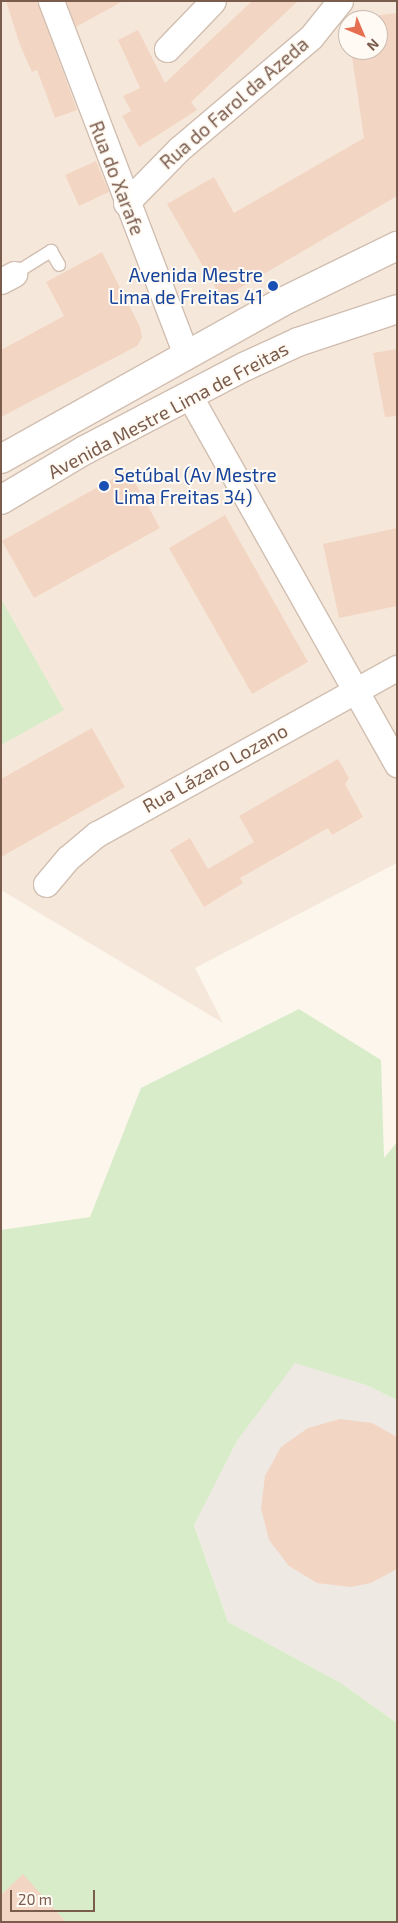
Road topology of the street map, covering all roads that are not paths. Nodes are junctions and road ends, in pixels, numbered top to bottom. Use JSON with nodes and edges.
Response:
{"nodes":[{"id":1,"x":51,"y":1,"type":"edge"},
{"id":2,"x":213,"y":1,"type":"edge"},
{"id":3,"x":340,"y":1,"type":"edge"},
{"id":4,"x":167,"y":49,"type":"dead end"},
{"id":5,"x":126,"y":202,"type":"junction"},
{"id":6,"x":397,"y":246,"type":"edge"},
{"id":7,"x":59,"y":265,"type":"dead end"},
{"id":8,"x":8,"y":278,"type":"edge"},
{"id":9,"x":397,"y":309,"type":"edge"},
{"id":10,"x":186,"y":354,"type":"junction"},
{"id":11,"x":189,"y":395,"type":"junction"},
{"id":12,"x":1,"y":459,"type":"edge"},
{"id":13,"x":1,"y":500,"type":"edge"},
{"id":14,"x":397,"y":668,"type":"edge"},
{"id":15,"x":356,"y":690,"type":"junction"},
{"id":16,"x":397,"y":764,"type":"edge"},
{"id":17,"x":46,"y":884,"type":"dead end"}],
"edges":[{"from":1,"to":5,"type":"street","name":"Rua do Xarafe"},
{"from":2,"to":4,"type":"street"},
{"from":3,"to":5,"type":"street","name":"Rua do Farol da Azeda"},
{"from":5,"to":10,"type":"street","name":"Rua do Xarafe"},
{"from":6,"to":10,"type":"main road","name":"Avenida Mestre Lima de Freitas"},
{"from":7,"to":8,"type":"lane"},
{"from":9,"to":11,"type":"main road","name":"Avenida Mestre Lima de Freitas"},
{"from":10,"to":12,"type":"main road","name":"Avenida Mestre Lima de Freitas"},
{"from":11,"to":13,"type":"main road","name":"Avenida Mestre Lima de Freitas"},
{"from":11,"to":15,"type":"street"},
{"from":14,"to":15,"type":"street","name":"Rua Lázaro Lozano"},
{"from":15,"to":16,"type":"street"},
{"from":15,"to":17,"type":"street","name":"Rua Lázaro Lozano"}]}
